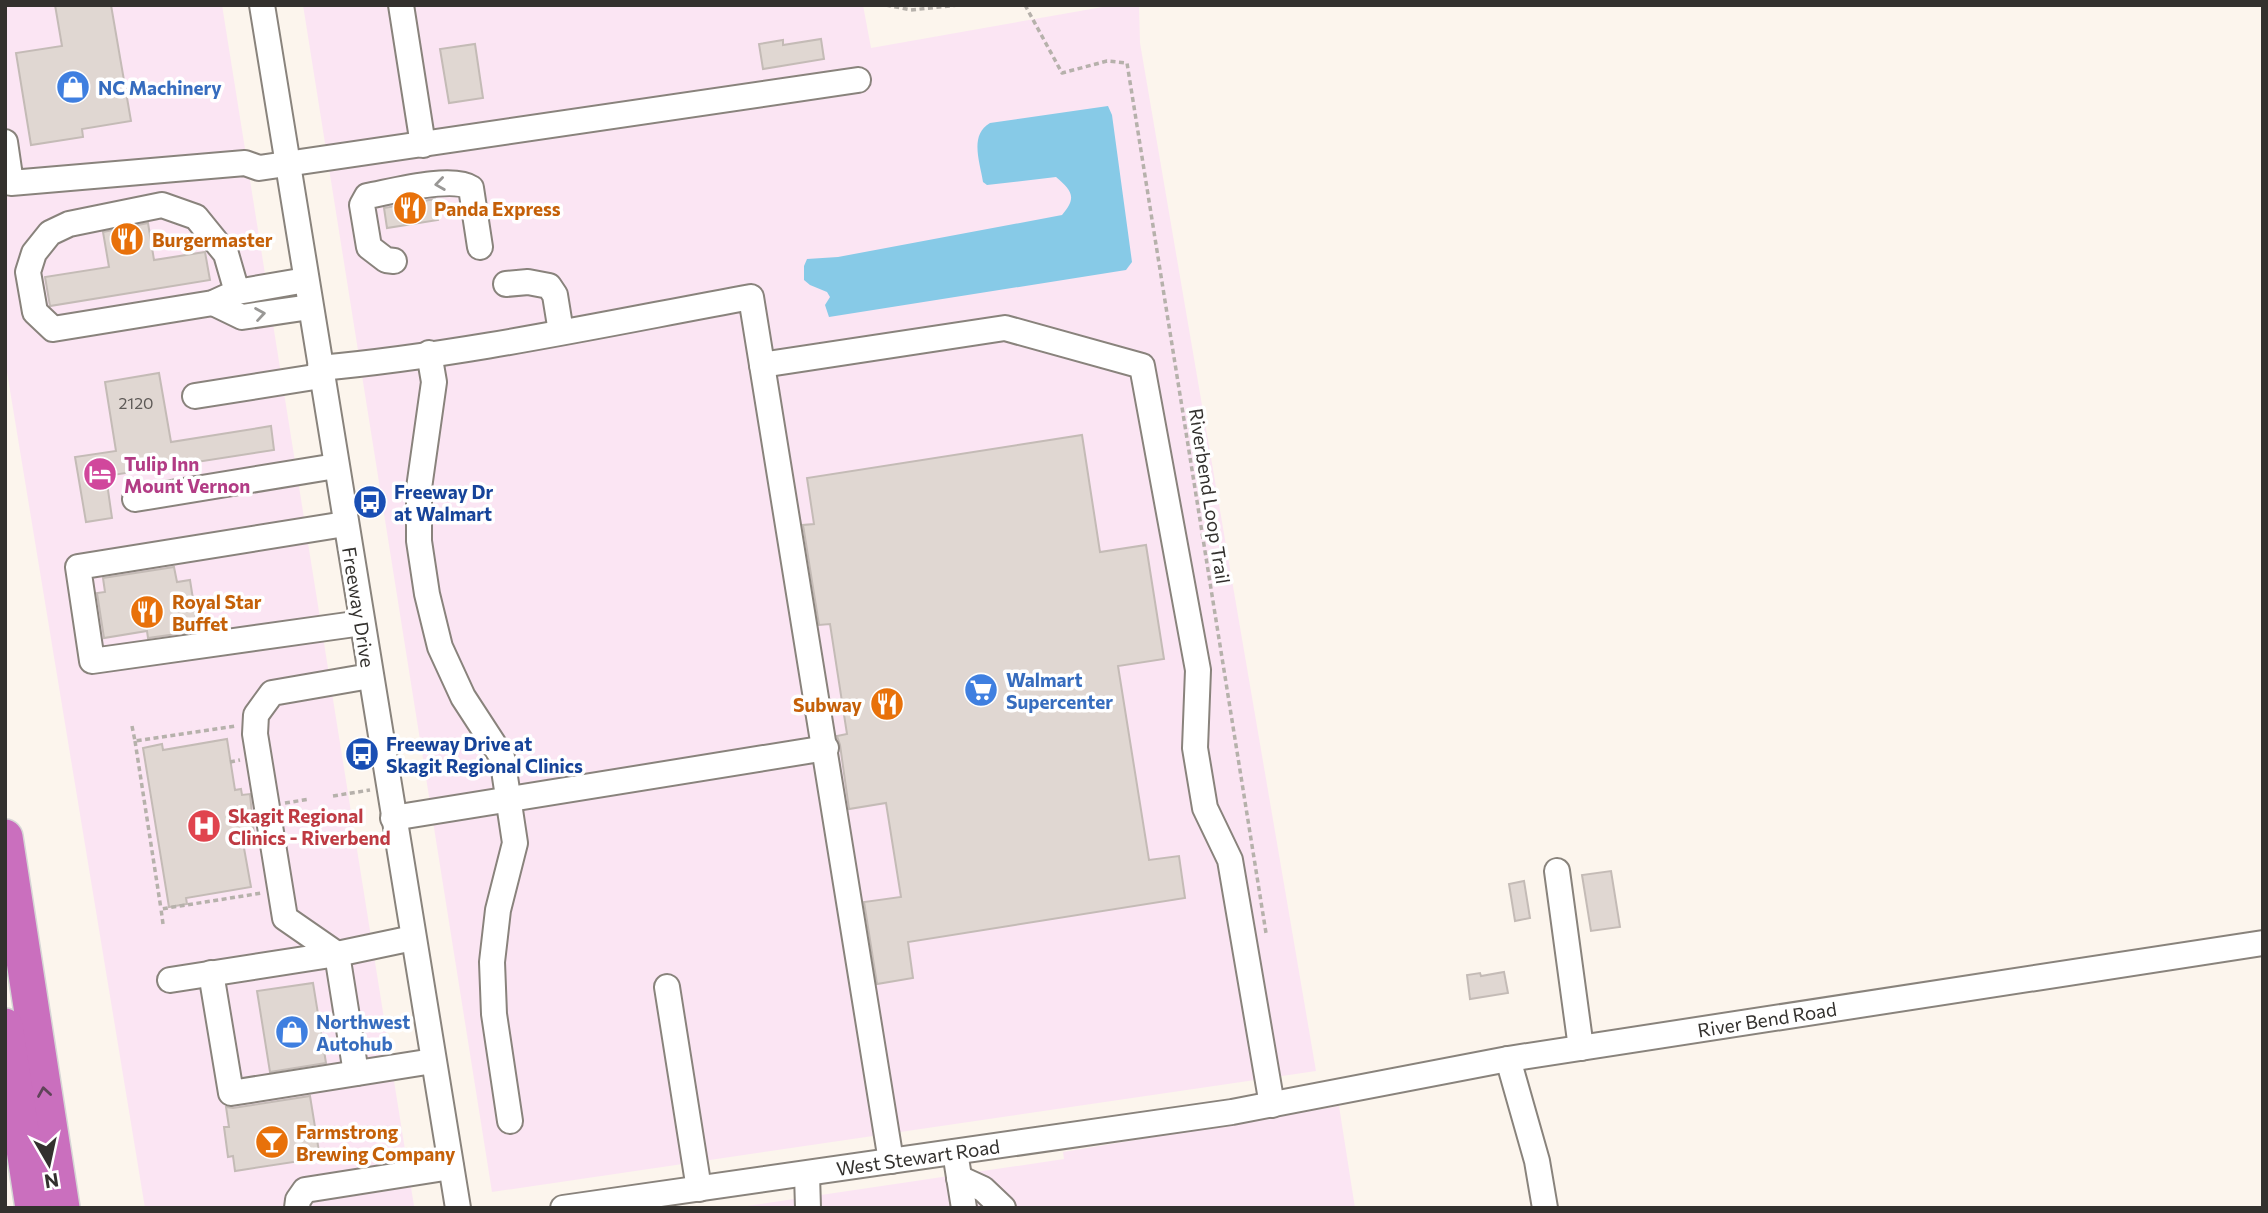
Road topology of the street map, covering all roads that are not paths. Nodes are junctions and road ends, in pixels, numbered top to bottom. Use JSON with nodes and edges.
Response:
{"nodes":[{"id":1,"x":262,"y":5,"type":"edge"},
{"id":2,"x":401,"y":5,"type":"edge"},
{"id":3,"x":858,"y":80,"type":"dead end"},
{"id":4,"x":5,"y":142,"type":"edge"},
{"id":5,"x":423,"y":145,"type":"junction"},
{"id":6,"x":286,"y":164,"type":"junction"},
{"id":7,"x":480,"y":247,"type":"dead end"},
{"id":8,"x":394,"y":261,"type":"dead end"},
{"id":9,"x":306,"y":280,"type":"junction"},
{"id":10,"x":506,"y":284,"type":"dead end"},
{"id":11,"x":237,"y":292,"type":"junction"},
{"id":12,"x":213,"y":303,"type":"junction"},
{"id":13,"x":310,"y":307,"type":"junction"},
{"id":14,"x":561,"y":332,"type":"junction"},
{"id":15,"x":429,"y":353,"type":"junction"},
{"id":16,"x":762,"y":365,"type":"junction"},
{"id":17,"x":320,"y":372,"type":"junction"},
{"id":18,"x":195,"y":396,"type":"dead end"},
{"id":19,"x":336,"y":466,"type":"junction"},
{"id":20,"x":135,"y":499,"type":"dead end"},
{"id":21,"x":345,"y":524,"type":"junction"},
{"id":22,"x":362,"y":623,"type":"junction"},
{"id":23,"x":370,"y":676,"type":"junction"},
{"id":24,"x":826,"y":748,"type":"junction"},
{"id":25,"x":508,"y":800,"type":"junction"},
{"id":26,"x":393,"y":818,"type":"junction"},
{"id":27,"x":5,"y":837,"type":"edge"},
{"id":28,"x":1557,"y":871,"type":"dead end"},
{"id":29,"x":413,"y":937,"type":"junction"},
{"id":30,"x":2263,"y":943,"type":"edge"},
{"id":31,"x":337,"y":954,"type":"junction"},
{"id":32,"x":211,"y":973,"type":"junction"},
{"id":33,"x":170,"y":980,"type":"dead end"},
{"id":34,"x":667,"y":987,"type":"dead end"},
{"id":35,"x":5,"y":1026,"type":"edge"},
{"id":36,"x":1581,"y":1048,"type":"junction"},
{"id":37,"x":1508,"y":1059,"type":"junction"},
{"id":38,"x":433,"y":1060,"type":"junction"},
{"id":39,"x":356,"y":1073,"type":"junction"},
{"id":40,"x":1272,"y":1105,"type":"junction"},
{"id":41,"x":510,"y":1121,"type":"dead end"},
{"id":42,"x":955,"y":1152,"type":"junction"},
{"id":43,"x":891,"y":1161,"type":"junction"},
{"id":44,"x":451,"y":1167,"type":"junction"},
{"id":45,"x":807,"y":1174,"type":"junction"},
{"id":46,"x":699,"y":1189,"type":"junction"},
{"id":47,"x":960,"y":1199,"type":"edge"},
{"id":48,"x":659,"y":1201,"type":"edge"},
{"id":49,"x":33,"y":1208,"type":"edge"},
{"id":50,"x":62,"y":1208,"type":"edge"},
{"id":51,"x":297,"y":1208,"type":"edge"},
{"id":52,"x":458,"y":1208,"type":"edge"},
{"id":53,"x":566,"y":1208,"type":"edge"},
{"id":54,"x":809,"y":1208,"type":"edge"},
{"id":55,"x":1003,"y":1208,"type":"edge"},
{"id":56,"x":1545,"y":1208,"type":"edge"}],
"edges":[{"from":1,"to":6,"type":"street","name":"Freeway Drive"},
{"from":2,"to":5,"type":"street"},
{"from":3,"to":5,"type":"street"},
{"from":4,"to":6,"type":"street"},
{"from":5,"to":6,"type":"street"},
{"from":6,"to":9,"type":"street","name":"Freeway Drive"},
{"from":7,"to":8,"type":"street","one_way":true},
{"from":9,"to":11,"type":"street"},
{"from":9,"to":13,"type":"street","name":"Freeway Drive"},
{"from":10,"to":14,"type":"street"},
{"from":11,"to":12,"type":"street"},
{"from":11,"to":12,"type":"street"},
{"from":12,"to":13,"type":"street","one_way":true},
{"from":13,"to":17,"type":"street","name":"Freeway Drive"},
{"from":14,"to":15,"type":"street"},
{"from":14,"to":16,"type":"street"},
{"from":15,"to":17,"type":"street"},
{"from":15,"to":25,"type":"street"},
{"from":16,"to":24,"type":"street"},
{"from":16,"to":40,"type":"street"},
{"from":17,"to":18,"type":"street"},
{"from":17,"to":19,"type":"street","name":"Freeway Drive"},
{"from":19,"to":20,"type":"street"},
{"from":19,"to":21,"type":"street","name":"Freeway Drive"},
{"from":21,"to":22,"type":"street","name":"Freeway Drive"},
{"from":21,"to":22,"type":"street"},
{"from":22,"to":23,"type":"street","name":"Freeway Drive"},
{"from":23,"to":26,"type":"street","name":"Freeway Drive"},
{"from":23,"to":31,"type":"street"},
{"from":24,"to":25,"type":"street"},
{"from":24,"to":43,"type":"street"},
{"from":25,"to":26,"type":"street"},
{"from":25,"to":41,"type":"street"},
{"from":26,"to":29,"type":"street","name":"Freeway Drive"},
{"from":50,"to":27,"type":"highway","one_way":true},
{"from":28,"to":36,"type":"street"},
{"from":29,"to":31,"type":"street"},
{"from":29,"to":38,"type":"street","name":"Freeway Drive"},
{"from":30,"to":36,"type":"street","name":"River Bend Road"},
{"from":31,"to":32,"type":"street"},
{"from":31,"to":39,"type":"street"},
{"from":32,"to":33,"type":"street"},
{"from":32,"to":39,"type":"street"},
{"from":34,"to":46,"type":"street"},
{"from":35,"to":49,"type":"highway"},
{"from":36,"to":37,"type":"street","name":"River Bend Road"},
{"from":37,"to":40,"type":"street","name":"River Bend Road"},
{"from":37,"to":56,"type":"street"},
{"from":38,"to":39,"type":"street"},
{"from":38,"to":44,"type":"street","name":"Freeway Drive"},
{"from":40,"to":42,"type":"street","name":"West Stewart Road"},
{"from":42,"to":43,"type":"street","name":"West Stewart Road"},
{"from":42,"to":47,"type":"street"},
{"from":43,"to":45,"type":"street","name":"West Stewart Road"},
{"from":44,"to":51,"type":"street"},
{"from":44,"to":52,"type":"street","name":"Freeway Drive"},
{"from":45,"to":46,"type":"street","name":"West Stewart Road"},
{"from":45,"to":54,"type":"street"},
{"from":46,"to":48,"type":"street","name":"West Stewart Road"},
{"from":47,"to":55,"type":"street"},
{"from":48,"to":53,"type":"street","name":"West Stewart Road"}]}
